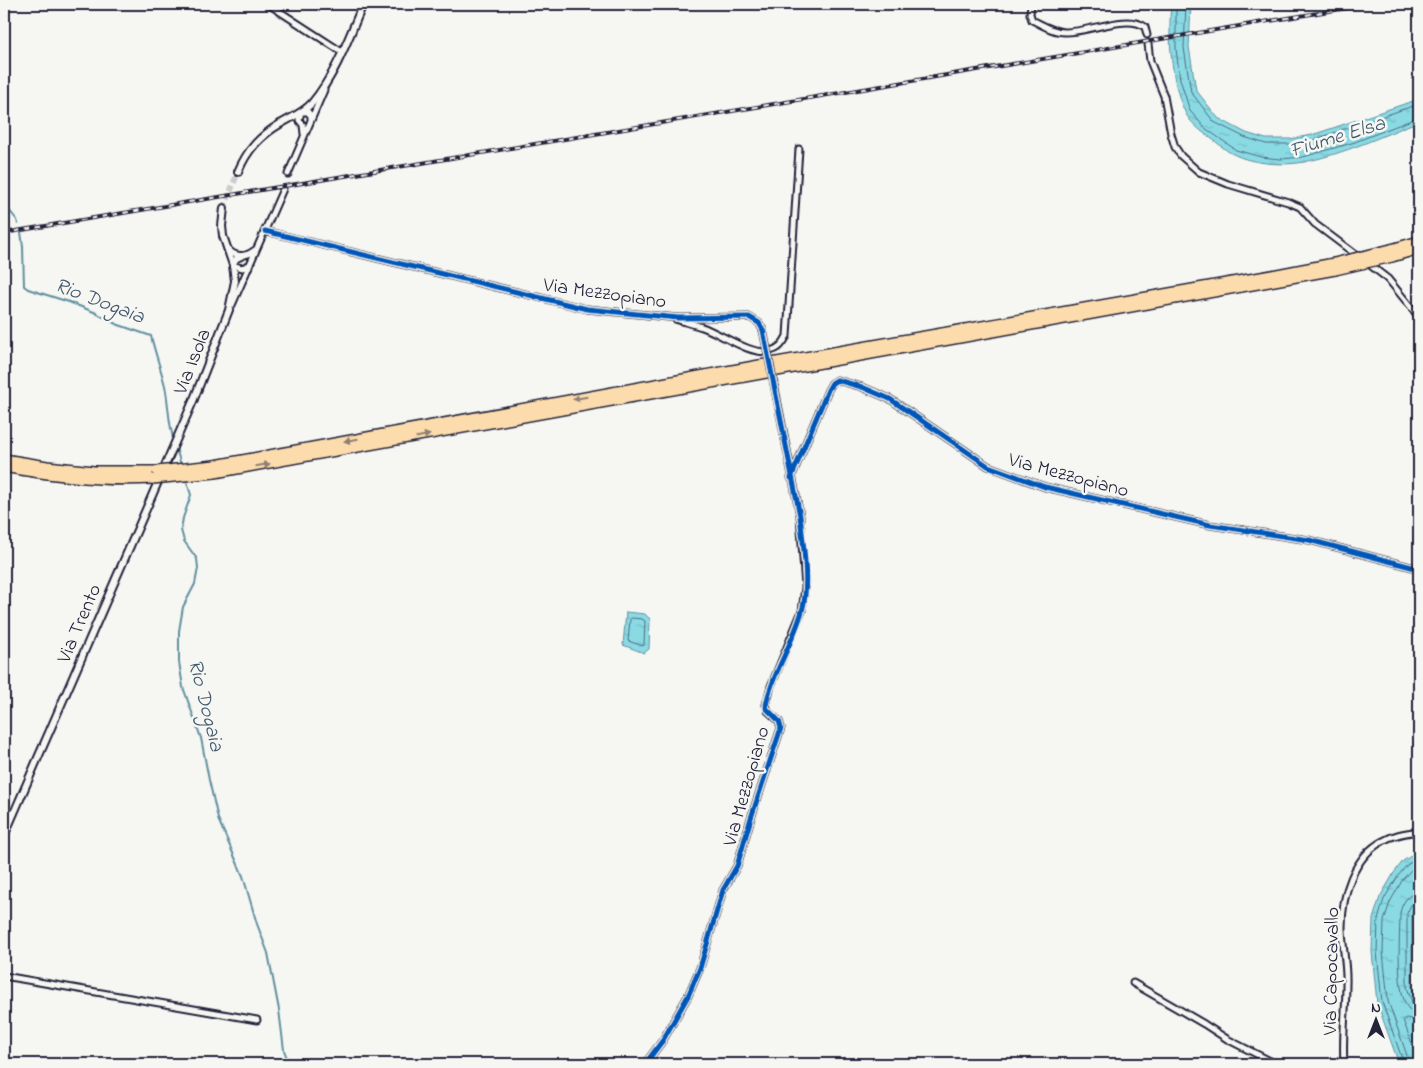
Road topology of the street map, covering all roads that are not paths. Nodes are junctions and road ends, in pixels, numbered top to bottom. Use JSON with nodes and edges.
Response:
{"nodes":[{"id":1,"x":268,"y":4,"type":"edge"},
{"id":2,"x":363,"y":4,"type":"edge"},
{"id":3,"x":1031,"y":4,"type":"edge"},
{"id":4,"x":1147,"y":35,"type":"dead end"},
{"id":5,"x":1148,"y":44,"type":"dead end"},
{"id":6,"x":342,"y":52,"type":"junction"},
{"id":7,"x":330,"y":78,"type":"junction"},
{"id":8,"x":301,"y":112,"type":"junction"},
{"id":9,"x":310,"y":123,"type":"junction"},
{"id":10,"x":281,"y":124,"type":"junction"},
{"id":11,"x":302,"y":124,"type":"junction"},
{"id":12,"x":304,"y":137,"type":"junction"},
{"id":13,"x":798,"y":149,"type":"dead end"},
{"id":14,"x":238,"y":172,"type":"tunnel mouth"},
{"id":15,"x":288,"y":174,"type":"dead end"},
{"id":16,"x":283,"y":188,"type":"dead end"},
{"id":17,"x":224,"y":208,"type":"tunnel mouth"},
{"id":18,"x":265,"y":231,"type":"junction"},
{"id":19,"x":1419,"y":241,"type":"edge"},
{"id":20,"x":226,"y":246,"type":"junction"},
{"id":21,"x":257,"y":248,"type":"junction"},
{"id":22,"x":1419,"y":249,"type":"edge"},
{"id":23,"x":1391,"y":253,"type":"junction"},
{"id":24,"x":245,"y":255,"type":"junction"},
{"id":25,"x":251,"y":262,"type":"junction"},
{"id":26,"x":233,"y":264,"type":"junction"},
{"id":27,"x":230,"y":310,"type":"junction"},
{"id":28,"x":663,"y":316,"type":"junction"},
{"id":29,"x":1419,"y":317,"type":"edge"},
{"id":30,"x":183,"y":423,"type":"joint"},
{"id":31,"x":4,"y":459,"type":"edge"},
{"id":32,"x":4,"y":467,"type":"edge"},
{"id":33,"x":155,"y":475,"type":"junction"},
{"id":34,"x":791,"y":478,"type":"junction"},
{"id":35,"x":1419,"y":569,"type":"edge"},
{"id":36,"x":1419,"y":831,"type":"edge"},
{"id":37,"x":4,"y":836,"type":"edge"},
{"id":38,"x":4,"y":976,"type":"edge"},
{"id":39,"x":1132,"y":983,"type":"dead end"},
{"id":40,"x":257,"y":1020,"type":"dead end"},
{"id":41,"x":645,"y":1064,"type":"edge"},
{"id":42,"x":1276,"y":1064,"type":"edge"},
{"id":43,"x":1344,"y":1064,"type":"edge"}],
"edges":[{"from":1,"to":6,"type":"street"},
{"from":2,"to":6,"type":"street"},
{"from":3,"to":4,"type":"street"},
{"from":5,"to":29,"type":"street"},
{"from":6,"to":7,"type":"street"},
{"from":7,"to":8,"type":"street"},
{"from":7,"to":9,"type":"street"},
{"from":8,"to":9,"type":"street"},
{"from":8,"to":10,"type":"street"},
{"from":8,"to":11,"type":"street"},
{"from":9,"to":11,"type":"street"},
{"from":9,"to":12,"type":"street"},
{"from":10,"to":11,"type":"street"},
{"from":10,"to":14,"type":"street"},
{"from":11,"to":12,"type":"street"},
{"from":12,"to":15,"type":"street"},
{"from":13,"to":28,"type":"street"},
{"from":16,"to":18,"type":"street","name":"Via Isola"},
{"from":17,"to":20,"type":"street","name":"Via Isola"},
{"from":18,"to":21,"type":"street","name":"Via Isola"},
{"from":18,"to":28,"type":"street","name":"Via Mezzopiano"},
{"from":19,"to":23,"type":"highway"},
{"from":20,"to":24,"type":"street"},
{"from":20,"to":26,"type":"street","name":"Via Isola"},
{"from":21,"to":24,"type":"street"},
{"from":21,"to":25,"type":"street","name":"Via Isola"},
{"from":22,"to":23,"type":"highway"},
{"from":23,"to":33,"type":"highway","bridge":true},
{"from":24,"to":25,"type":"street"},
{"from":24,"to":26,"type":"street"},
{"from":25,"to":26,"type":"street"},
{"from":25,"to":27,"type":"street","name":"Via Isola"},
{"from":26,"to":27,"type":"street","name":"Via Isola"},
{"from":27,"to":30,"type":"street","name":"Via Isola"},
{"from":28,"to":34,"type":"street","name":"Via Mezzopiano","bridge":true},
{"from":30,"to":37,"type":"street","name":"Via Trento"},
{"from":31,"to":33,"type":"highway"},
{"from":32,"to":33,"type":"highway"},
{"from":34,"to":35,"type":"street","name":"Via Mezzopiano"},
{"from":34,"to":41,"type":"street","name":"Via Mezzopiano"},
{"from":36,"to":43,"type":"street","name":"Via Capocavallo"},
{"from":38,"to":40,"type":"street"},
{"from":39,"to":42,"type":"street"}]}
